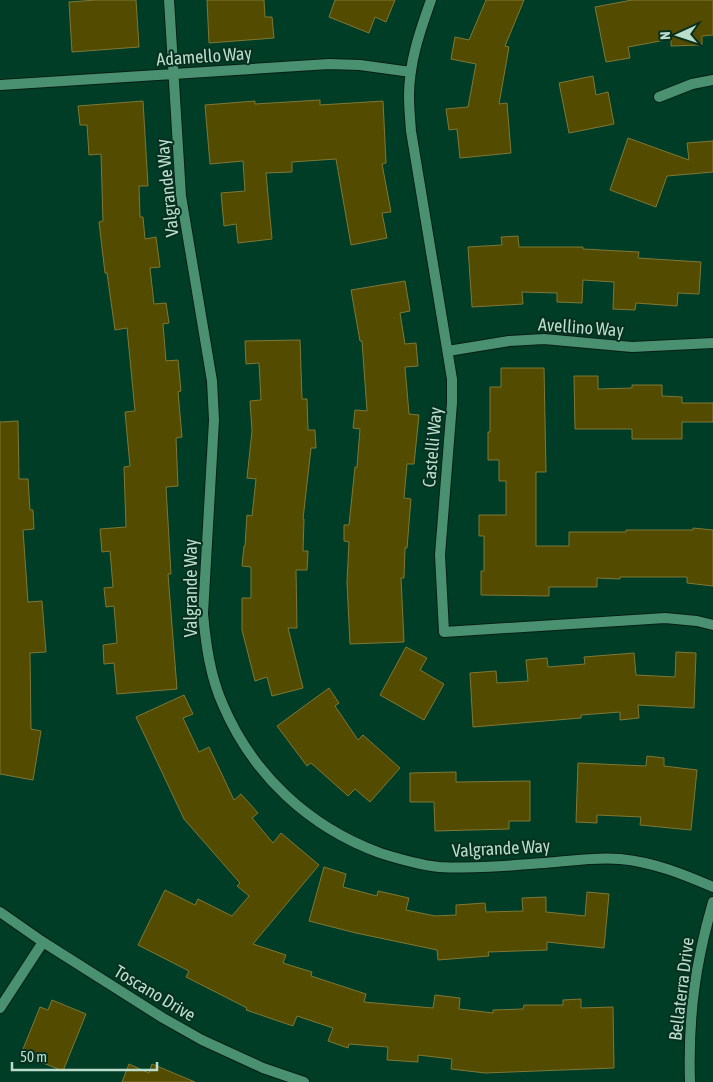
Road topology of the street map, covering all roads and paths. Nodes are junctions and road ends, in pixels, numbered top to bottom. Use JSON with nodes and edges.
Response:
{"nodes":[{"id":1,"x":169,"y":0,"type":"edge"},
{"id":2,"x":431,"y":0,"type":"edge"},
{"id":3,"x":411,"y":72,"type":"junction"},
{"id":4,"x":173,"y":74,"type":"junction"},
{"id":5,"x":713,"y":80,"type":"edge"},
{"id":6,"x":0,"y":85,"type":"edge"},
{"id":7,"x":659,"y":97,"type":"dead end"},
{"id":8,"x":713,"y":343,"type":"edge"},
{"id":9,"x":448,"y":351,"type":"junction"},
{"id":10,"x":713,"y":625,"type":"edge"},
{"id":11,"x":713,"y":887,"type":"edge"},
{"id":12,"x":713,"y":902,"type":"edge"},
{"id":13,"x":0,"y":912,"type":"edge"},
{"id":14,"x":43,"y":942,"type":"junction"},
{"id":15,"x":0,"y":1008,"type":"edge"},
{"id":16,"x":304,"y":1082,"type":"edge"},
{"id":17,"x":690,"y":1082,"type":"edge"}],
"edges":[{"from":1,"to":4,"type":"street","name":"Valgrande Way"},
{"from":2,"to":3,"type":"street","name":"Castelli Way"},
{"from":3,"to":4,"type":"street","name":"Adamello Way"},
{"from":3,"to":9,"type":"street","name":"Castelli Way"},
{"from":4,"to":6,"type":"street","name":"Adamello Way"},
{"from":4,"to":11,"type":"street","name":"Valgrande Way"},
{"from":5,"to":7,"type":"street"},
{"from":8,"to":9,"type":"street","name":"Avellino Way"},
{"from":9,"to":10,"type":"street","name":"Castelli Way"},
{"from":12,"to":17,"type":"street","name":"Bellaterra Drive"},
{"from":13,"to":14,"type":"street","name":"Toscano Drive"},
{"from":14,"to":15,"type":"street"},
{"from":14,"to":16,"type":"street","name":"Toscano Drive"}]}
